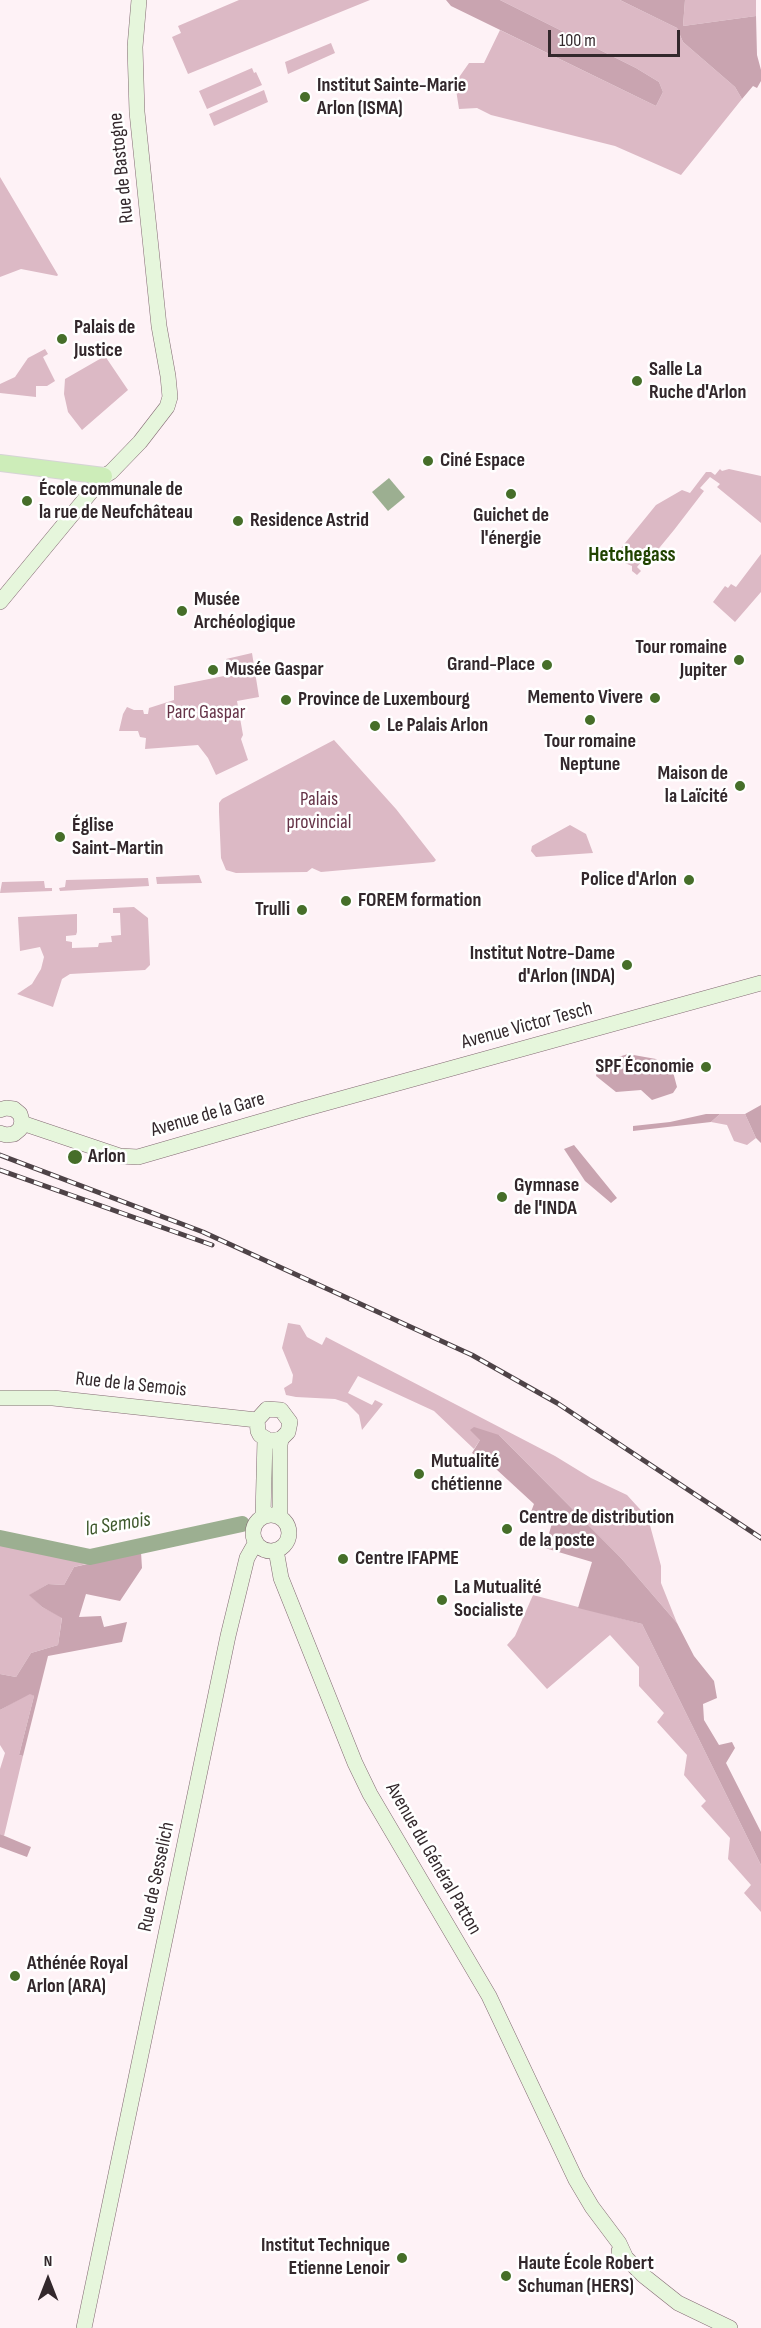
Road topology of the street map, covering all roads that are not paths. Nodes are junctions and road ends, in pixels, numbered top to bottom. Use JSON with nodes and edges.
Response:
{"nodes":[{"id":1,"x":139,"y":0,"type":"edge"},
{"id":2,"x":0,"y":463,"type":"edge"},
{"id":3,"x":104,"y":476,"type":"junction"},
{"id":4,"x":0,"y":602,"type":"edge"},
{"id":5,"x":761,"y":983,"type":"edge"},
{"id":6,"x":304,"y":1109,"type":"joint"},
{"id":7,"x":0,"y":1110,"type":"edge"},
{"id":8,"x":21,"y":1119,"type":"junction"},
{"id":9,"x":0,"y":1132,"type":"edge"},
{"id":10,"x":0,"y":1398,"type":"edge"},
{"id":11,"x":257,"y":1420,"type":"junction"},
{"id":12,"x":265,"y":1439,"type":"junction"},
{"id":13,"x":281,"y":1439,"type":"junction"},
{"id":14,"x":263,"y":1516,"type":"junction"},
{"id":15,"x":280,"y":1517,"type":"junction"},
{"id":16,"x":256,"y":1542,"type":"junction"},
{"id":17,"x":276,"y":1550,"type":"junction"},
{"id":18,"x":84,"y":2328,"type":"edge"},
{"id":19,"x":730,"y":2328,"type":"edge"}],
"edges":[{"from":1,"to":3,"type":"main road","name":"Rue de Bastogne"},
{"from":2,"to":3,"type":"main road"},
{"from":3,"to":4,"type":"main road"},
{"from":5,"to":6,"type":"main road","name":"Avenue Victor Tesch"},
{"from":6,"to":8,"type":"main road","name":"Avenue de la Gare"},
{"from":7,"to":8,"type":"main road","name":"Avenue de la Gare"},
{"from":8,"to":9,"type":"main road"},
{"from":10,"to":11,"type":"main road","name":"Rue de la Semois"},
{"from":11,"to":12,"type":"main road"},
{"from":11,"to":13,"type":"main road"},
{"from":12,"to":13,"type":"main road"},
{"from":12,"to":14,"type":"main road"},
{"from":13,"to":15,"type":"main road"},
{"from":14,"to":15,"type":"main road"},
{"from":14,"to":16,"type":"main road"},
{"from":15,"to":17,"type":"main road"},
{"from":16,"to":17,"type":"main road"},
{"from":16,"to":18,"type":"main road","name":"Rue de Sesselich"},
{"from":17,"to":19,"type":"main road","name":"Avenue du Général Patton"}]}
